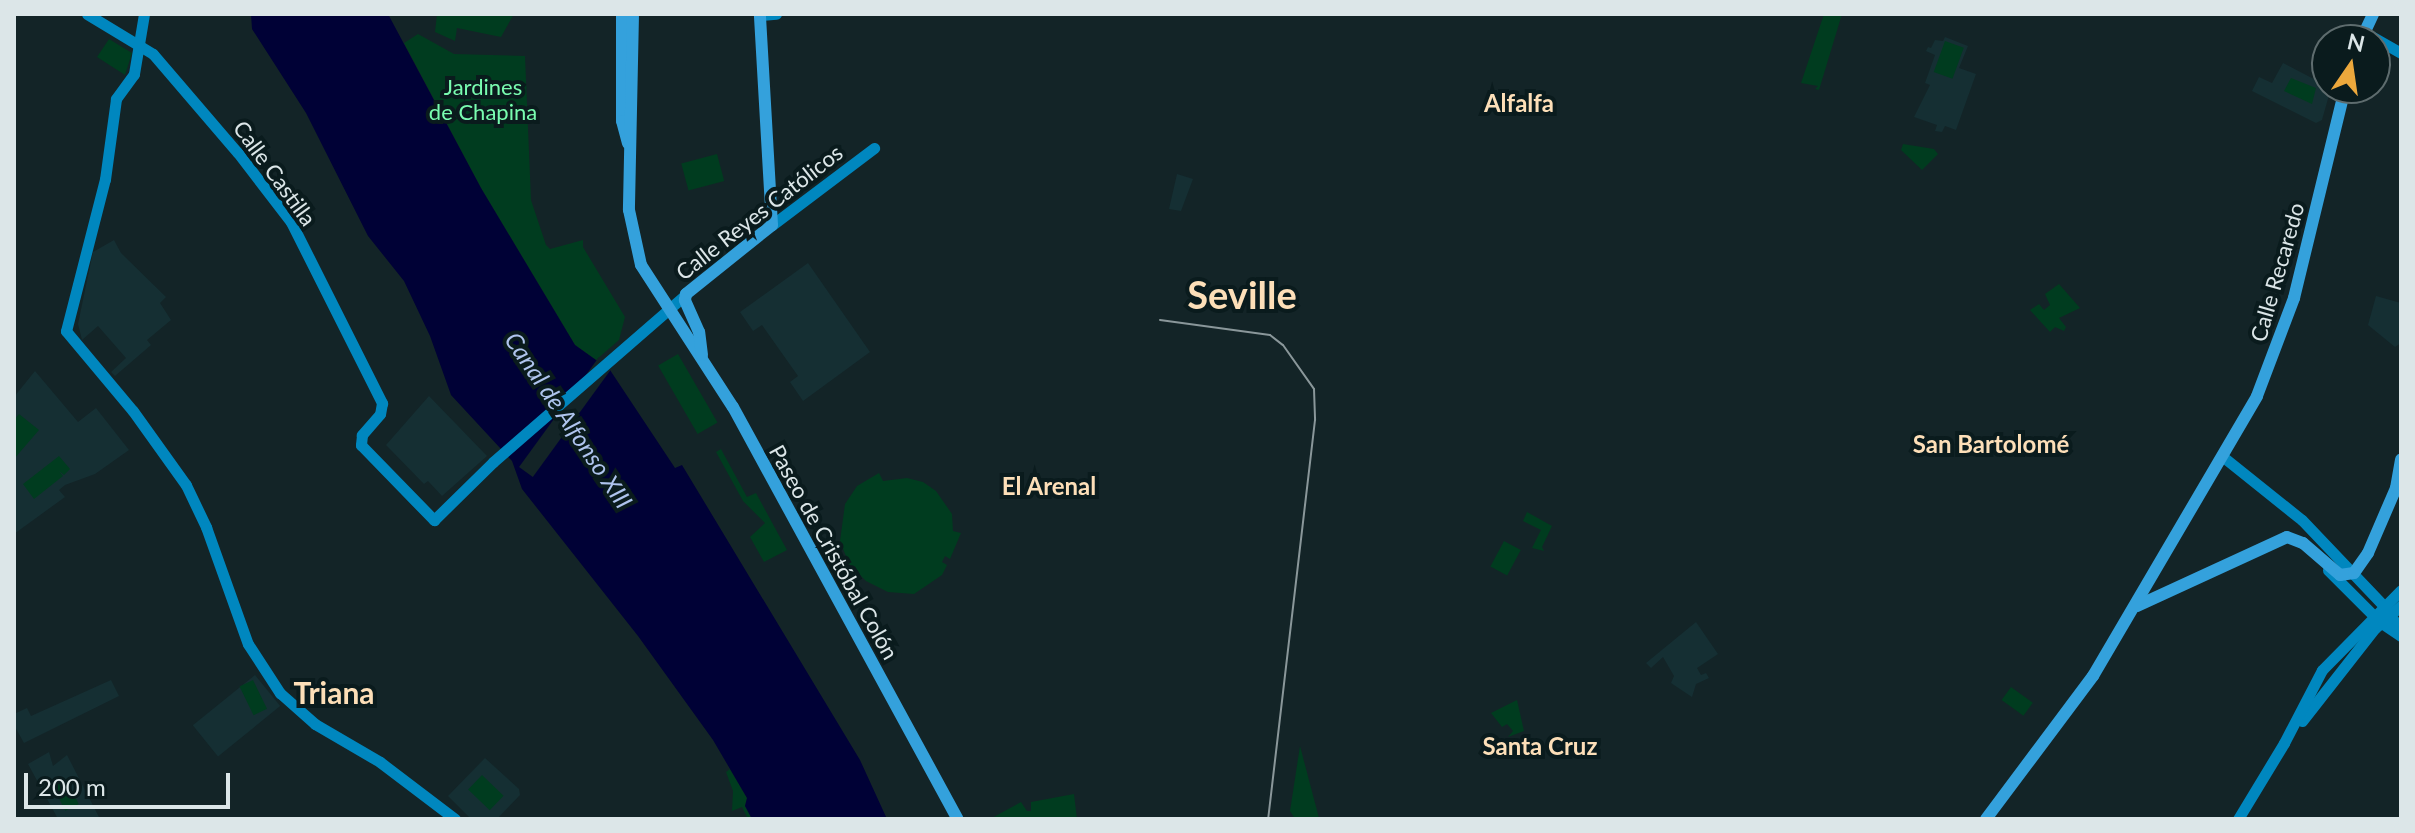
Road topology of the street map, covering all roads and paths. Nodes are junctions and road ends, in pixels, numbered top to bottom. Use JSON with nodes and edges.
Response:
{"nodes":[{"id":1,"x":87,"y":14,"type":"edge"},
{"id":2,"x":144,"y":14,"type":"edge"},
{"id":3,"x":622,"y":14,"type":"edge"},
{"id":4,"x":633,"y":14,"type":"edge"},
{"id":5,"x":760,"y":14,"type":"edge"},
{"id":6,"x":776,"y":14,"type":"edge"},
{"id":7,"x":141,"y":47,"type":"junction"},
{"id":8,"x":2341,"y":104,"type":"edge"},
{"id":9,"x":874,"y":148,"type":"dead end"},
{"id":10,"x":631,"y":149,"type":"junction"},
{"id":11,"x":772,"y":225,"type":"junction"},
{"id":12,"x":686,"y":294,"type":"junction"},
{"id":13,"x":668,"y":309,"type":"junction"},
{"id":14,"x":702,"y":358,"type":"junction"},
{"id":15,"x":2222,"y":456,"type":"junction"},
{"id":16,"x":2401,"y":459,"type":"edge"},
{"id":17,"x":2287,"y":509,"type":"junction"},
{"id":18,"x":434,"y":520,"type":"joint"},
{"id":19,"x":2277,"y":539,"type":"junction"},
{"id":20,"x":2317,"y":558,"type":"junction"},
{"id":21,"x":2162,"y":560,"type":"junction"},
{"id":22,"x":2354,"y":573,"type":"junction"},
{"id":23,"x":2177,"y":586,"type":"junction"},
{"id":24,"x":2401,"y":590,"type":"edge"},
{"id":25,"x":2139,"y":601,"type":"junction"},
{"id":26,"x":2401,"y":605,"type":"edge"},
{"id":27,"x":2387,"y":609,"type":"junction"},
{"id":28,"x":2377,"y":619,"type":"junction"},
{"id":29,"x":2401,"y":634,"type":"edge"},
{"id":30,"x":455,"y":819,"type":"edge"},
{"id":31,"x":958,"y":819,"type":"edge"},
{"id":32,"x":1988,"y":819,"type":"edge"},
{"id":33,"x":2238,"y":819,"type":"edge"}],
"edges":[{"from":1,"to":7,"type":"main road","name":"Calle Castilla"},
{"from":2,"to":7,"type":"main road"},
{"from":3,"to":10,"type":"main road"},
{"from":4,"to":10,"type":"main road"},
{"from":5,"to":6,"type":"main road"},
{"from":5,"to":11,"type":"main road"},
{"from":7,"to":18,"type":"main road","name":"Calle Castilla"},
{"from":7,"to":30,"type":"main road"},
{"from":8,"to":15,"type":"main road","name":"Calle Recaredo"},
{"from":9,"to":11,"type":"main road","name":"Calle Reyes Católicos"},
{"from":10,"to":13,"type":"main road","name":"Paseo de Cristóbal Colón"},
{"from":11,"to":12,"type":"main road","name":"Calle Reyes Católicos"},
{"from":12,"to":13,"type":"main road","name":"Calle Reyes Católicos"},
{"from":12,"to":14,"type":"main road"},
{"from":13,"to":14,"type":"main road","name":"Paseo de Cristóbal Colón"},
{"from":13,"to":18,"type":"main road","name":"Calle Reyes Católicos"},
{"from":14,"to":31,"type":"main road","name":"Paseo de Cristóbal Colón"},
{"from":15,"to":17,"type":"main road"},
{"from":15,"to":21,"type":"main road","name":"Calle Recaredo"},
{"from":16,"to":22,"type":"main road"},
{"from":17,"to":19,"type":"main road"},
{"from":17,"to":22,"type":"main road"},
{"from":19,"to":20,"type":"main road"},
{"from":19,"to":23,"type":"main road"},
{"from":20,"to":22,"type":"main road"},
{"from":20,"to":28,"type":"main road"},
{"from":21,"to":23,"type":"main road"},
{"from":21,"to":25,"type":"main road","name":"Calle Recaredo"},
{"from":22,"to":27,"type":"main road"},
{"from":23,"to":25,"type":"main road"},
{"from":24,"to":27,"type":"main road"},
{"from":25,"to":32,"type":"main road","name":"Calle Recaredo"},
{"from":26,"to":27,"type":"main road"},
{"from":27,"to":28,"type":"main road"},
{"from":27,"to":29,"type":"main road"},
{"from":28,"to":29,"type":"main road"},
{"from":28,"to":33,"type":"main road"}]}
